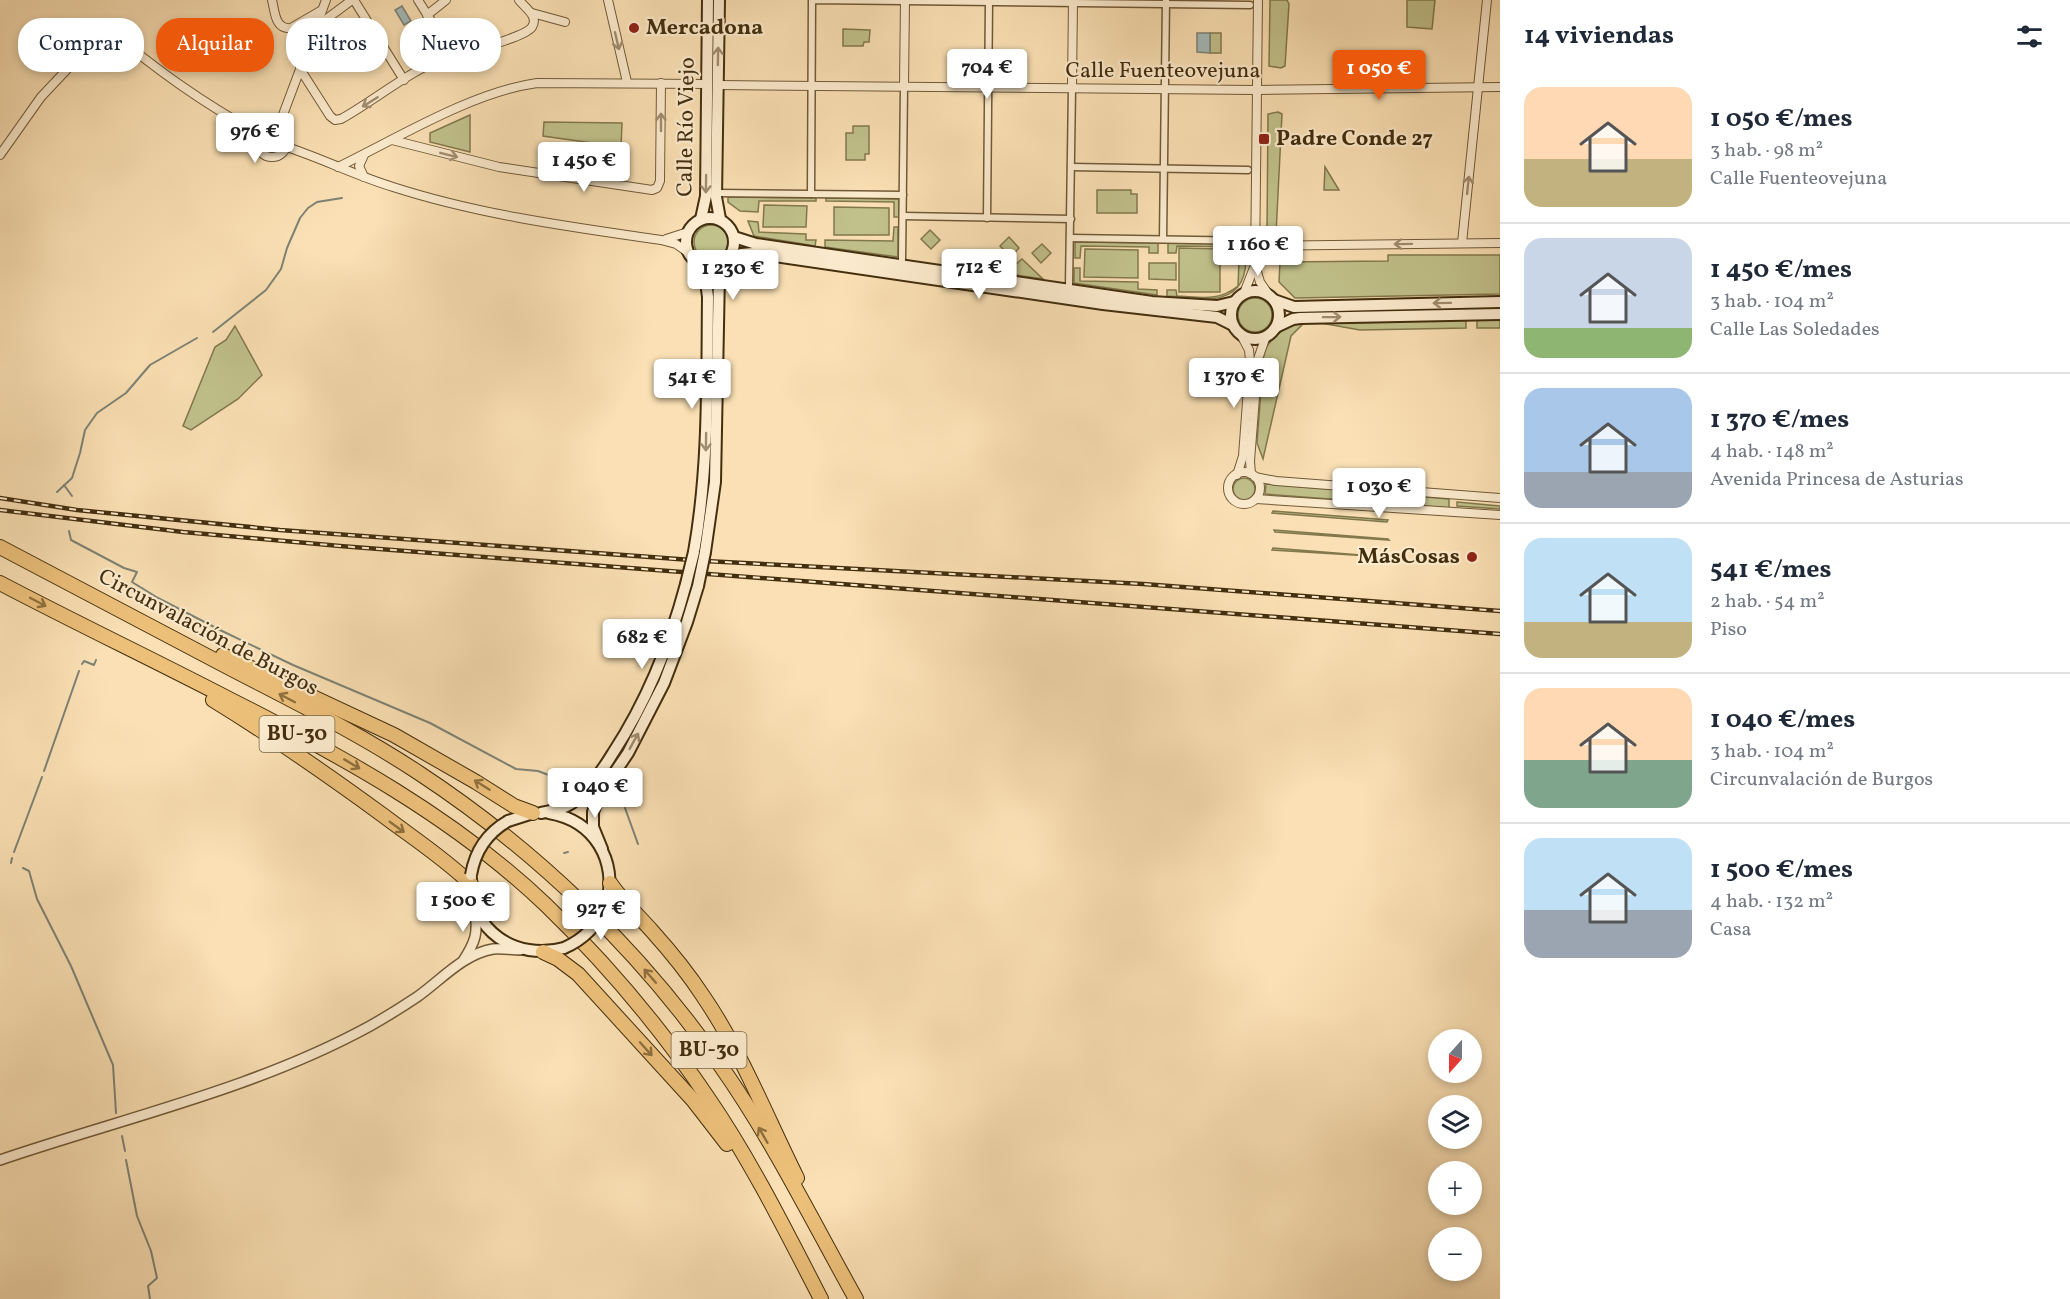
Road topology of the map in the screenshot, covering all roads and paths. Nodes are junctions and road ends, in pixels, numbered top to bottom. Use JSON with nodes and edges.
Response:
{"nodes":[{"id":1,"x":272,"y":0,"type":"edge"},
{"id":2,"x":326,"y":0,"type":"edge"},
{"id":3,"x":353,"y":0,"type":"edge"},
{"id":4,"x":418,"y":0,"type":"edge"},
{"id":5,"x":446,"y":0,"type":"edge"},
{"id":6,"x":519,"y":0,"type":"edge"},
{"id":7,"x":608,"y":0,"type":"edge"},
{"id":8,"x":708,"y":0,"type":"edge"},
{"id":9,"x":719,"y":0,"type":"edge"},
{"id":10,"x":812,"y":0,"type":"edge"},
{"id":11,"x":905,"y":0,"type":"edge"},
{"id":12,"x":1487,"y":0,"type":"edge"},
{"id":13,"x":989,"y":1,"type":"edge"},
{"id":14,"x":1073,"y":1,"type":"edge"},
{"id":15,"x":1166,"y":2,"type":"edge"},
{"id":16,"x":1254,"y":2,"type":"edge"},
{"id":17,"x":322,"y":10,"type":"junction"},
{"id":18,"x":532,"y":13,"type":"junction"},
{"id":19,"x":427,"y":15,"type":"junction"},
{"id":20,"x":319,"y":18,"type":"edge"},
{"id":21,"x":328,"y":18,"type":"edge"},
{"id":22,"x":429,"y":18,"type":"edge"},
{"id":23,"x":565,"y":22,"type":"dead end"},
{"id":24,"x":501,"y":41,"type":"edge"},
{"id":25,"x":299,"y":72,"type":"edge"},
{"id":26,"x":302,"y":72,"type":"edge"},
{"id":27,"x":418,"y":72,"type":"edge"},
{"id":28,"x":404,"y":80,"type":"junction"},
{"id":29,"x":627,"y":82,"type":"junction"},
{"id":30,"x":661,"y":83,"type":"junction"},
{"id":31,"x":713,"y":84,"type":"junction"},
{"id":32,"x":811,"y":85,"type":"junction"},
{"id":33,"x":904,"y":86,"type":"junction"},
{"id":34,"x":988,"y":87,"type":"junction"},
{"id":35,"x":1478,"y":87,"type":"junction"},
{"id":36,"x":1500,"y":87,"type":"edge"},
{"id":37,"x":1072,"y":88,"type":"junction"},
{"id":38,"x":1165,"y":89,"type":"junction"},
{"id":39,"x":1257,"y":90,"type":"junction"},
{"id":40,"x":278,"y":128,"type":"junction"},
{"id":41,"x":260,"y":134,"type":"junction"},
{"id":42,"x":392,"y":140,"type":"junction"},
{"id":43,"x":287,"y":147,"type":"junction"},
{"id":44,"x":0,"y":155,"type":"edge"},
{"id":45,"x":364,"y":155,"type":"junction"},
{"id":46,"x":338,"y":167,"type":"junction"},
{"id":47,"x":1071,"y":167,"type":"junction"},
{"id":48,"x":1164,"y":169,"type":"junction"},
{"id":49,"x":1248,"y":170,"type":"dead end"},
{"id":50,"x":364,"y":177,"type":"junction"},
{"id":51,"x":716,"y":193,"type":"junction"},
{"id":52,"x":811,"y":194,"type":"junction"},
{"id":53,"x":903,"y":195,"type":"junction"},
{"id":54,"x":903,"y":216,"type":"junction"},
{"id":55,"x":987,"y":218,"type":"junction"},
{"id":56,"x":701,"y":219,"type":"junction"},
{"id":57,"x":720,"y":219,"type":"junction"},
{"id":58,"x":1071,"y":219,"type":"junction"},
{"id":59,"x":688,"y":232,"type":"junction"},
{"id":60,"x":734,"y":237,"type":"junction"},
{"id":61,"x":1071,"y":238,"type":"junction"},
{"id":62,"x":1163,"y":239,"type":"junction"},
{"id":63,"x":661,"y":240,"type":"junction"},
{"id":64,"x":1256,"y":243,"type":"junction"},
{"id":65,"x":1462,"y":243,"type":"junction"},
{"id":66,"x":1500,"y":243,"type":"edge"},
{"id":67,"x":692,"y":257,"type":"junction"},
{"id":68,"x":902,"y":260,"type":"dead end"},
{"id":69,"x":724,"y":261,"type":"junction"},
{"id":70,"x":1255,"y":266,"type":"junction"},
{"id":71,"x":1069,"y":285,"type":"dead end"},
{"id":72,"x":1244,"y":293,"type":"junction"},
{"id":73,"x":1271,"y":298,"type":"junction"},
{"id":74,"x":1234,"y":302,"type":"junction"},
{"id":75,"x":1500,"y":302,"type":"edge"},
{"id":76,"x":1500,"y":314,"type":"edge"},
{"id":77,"x":1233,"y":325,"type":"junction"},
{"id":78,"x":1276,"y":327,"type":"junction"},
{"id":79,"x":1266,"y":336,"type":"junction"},
{"id":80,"x":1244,"y":340,"type":"junction"},
{"id":81,"x":1237,"y":475,"type":"junction"},
{"id":82,"x":1253,"y":476,"type":"junction"},
{"id":83,"x":1500,"y":498,"type":"edge"},
{"id":84,"x":1256,"y":499,"type":"junction"},
{"id":85,"x":1500,"y":515,"type":"edge"},
{"id":86,"x":0,"y":547,"type":"edge"},
{"id":87,"x":700,"y":552,"type":"junction"},
{"id":88,"x":51,"y":574,"type":"junction"},
{"id":89,"x":0,"y":583,"type":"edge"},
{"id":90,"x":692,"y":585,"type":"junction"},
{"id":91,"x":76,"y":622,"type":"junction"},
{"id":92,"x":537,"y":813,"type":"junction"},
{"id":93,"x":602,"y":849,"type":"junction"},
{"id":94,"x":471,"y":879,"type":"junction"},
{"id":95,"x":610,"y":883,"type":"junction"},
{"id":96,"x":475,"y":906,"type":"junction"},
{"id":97,"x":537,"y":952,"type":"junction"},
{"id":98,"x":462,"y":963,"type":"junction"},
{"id":99,"x":0,"y":1160,"type":"edge"},
{"id":100,"x":834,"y":1258,"type":"junction"},
{"id":101,"x":813,"y":1299,"type":"edge"},
{"id":102,"x":821,"y":1299,"type":"edge"},
{"id":103,"x":856,"y":1299,"type":"edge"}],
"edges":[{"from":1,"to":17,"type":"street"},
{"from":2,"to":17,"type":"street"},
{"from":3,"to":21,"type":"street"},
{"from":3,"to":28,"type":"street"},
{"from":4,"to":19,"type":"street"},
{"from":5,"to":19,"type":"street"},
{"from":6,"to":18,"type":"street"},
{"from":7,"to":29,"type":"street","one_way":true},
{"from":8,"to":31,"type":"main road","name":"Calle Río Viejo"},
{"from":31,"to":9,"type":"main road","name":"Calle Río Viejo","one_way":true},
{"from":10,"to":11,"type":"street"},
{"from":10,"to":32,"type":"street"},
{"from":11,"to":13,"type":"street"},
{"from":11,"to":33,"type":"street"},
{"from":12,"to":35,"type":"street"},
{"from":13,"to":14,"type":"street"},
{"from":13,"to":34,"type":"street"},
{"from":14,"to":15,"type":"street"},
{"from":14,"to":37,"type":"street"},
{"from":15,"to":16,"type":"street"},
{"from":15,"to":38,"type":"street"},
{"from":16,"to":39,"type":"street"},
{"from":17,"to":20,"type":"street"},
{"from":18,"to":23,"type":"street"},
{"from":18,"to":24,"type":"street"},
{"from":19,"to":22,"type":"street"},
{"from":25,"to":40,"type":"street"},
{"from":28,"to":26,"type":"street","one_way":true},
{"from":27,"to":28,"type":"street"},
{"from":29,"to":30,"type":"street","name":"Calle Fuenteovejuna"},
{"from":29,"to":42,"type":"street","name":"Calle Fuenteovejuna"},
{"from":30,"to":31,"type":"street","name":"Calle Fuenteovejuna"},
{"from":42,"to":30,"type":"street","one_way":true},
{"from":31,"to":32,"type":"street","name":"Calle Fuenteovejuna"},
{"from":31,"to":51,"type":"main road","name":"Calle Río Viejo"},
{"from":31,"to":56,"type":"main road","name":"Calle Río Viejo","one_way":true},
{"from":32,"to":33,"type":"street","name":"Calle Fuenteovejuna"},
{"from":32,"to":52,"type":"street"},
{"from":33,"to":34,"type":"street","name":"Calle Fuenteovejuna"},
{"from":33,"to":53,"type":"street"},
{"from":34,"to":37,"type":"street","name":"Calle Fuenteovejuna"},
{"from":34,"to":55,"type":"street"},
{"from":35,"to":36,"type":"street","name":"Calle Fuenteovejuna"},
{"from":35,"to":39,"type":"street","name":"Calle Fuenteovejuna"},
{"from":65,"to":35,"type":"street","one_way":true},
{"from":37,"to":38,"type":"street","name":"Calle Fuenteovejuna"},
{"from":37,"to":47,"type":"street"},
{"from":38,"to":39,"type":"street","name":"Calle Fuenteovejuna"},
{"from":38,"to":48,"type":"street"},
{"from":39,"to":64,"type":"street"},
{"from":40,"to":41,"type":"street"},
{"from":40,"to":43,"type":"street"},
{"from":41,"to":43,"type":"street"},
{"from":41,"to":44,"type":"street"},
{"from":42,"to":45,"type":"street","name":"Calle Fuenteovejuna"},
{"from":43,"to":46,"type":"street"},
{"from":45,"to":46,"type":"street","name":"Calle Fuenteovejuna"},
{"from":45,"to":50,"type":"street"},
{"from":46,"to":50,"type":"street"},
{"from":47,"to":48,"type":"street"},
{"from":47,"to":58,"type":"street"},
{"from":48,"to":49,"type":"street"},
{"from":48,"to":62,"type":"street"},
{"from":50,"to":63,"type":"street"},
{"from":51,"to":52,"type":"street"},
{"from":51,"to":57,"type":"main road","name":"Calle Río Viejo"},
{"from":52,"to":53,"type":"street"},
{"from":53,"to":54,"type":"street"},
{"from":54,"to":55,"type":"street"},
{"from":54,"to":68,"type":"street"},
{"from":55,"to":58,"type":"street"},
{"from":56,"to":57,"type":"main road"},
{"from":56,"to":59,"type":"main road"},
{"from":57,"to":60,"type":"main road"},
{"from":58,"to":61,"type":"street"},
{"from":59,"to":63,"type":"street"},
{"from":59,"to":67,"type":"main road"},
{"from":60,"to":69,"type":"main road"},
{"from":60,"to":74,"type":"main road"},
{"from":61,"to":62,"type":"street"},
{"from":61,"to":71,"type":"street"},
{"from":62,"to":64,"type":"street"},
{"from":63,"to":67,"type":"street"},
{"from":65,"to":64,"type":"street","one_way":true},
{"from":64,"to":70,"type":"street"},
{"from":65,"to":66,"type":"street"},
{"from":67,"to":69,"type":"main road"},
{"from":67,"to":87,"type":"main road","one_way":true},
{"from":69,"to":77,"type":"main road"},
{"from":69,"to":87,"type":"main road"},
{"from":70,"to":72,"type":"street"},
{"from":70,"to":73,"type":"street"},
{"from":72,"to":73,"type":"main road"},
{"from":72,"to":74,"type":"main road"},
{"from":75,"to":73,"type":"main road","one_way":true},
{"from":73,"to":78,"type":"main road"},
{"from":74,"to":77,"type":"main road"},
{"from":78,"to":76,"type":"main road","one_way":true},
{"from":77,"to":80,"type":"main road"},
{"from":78,"to":79,"type":"main road"},
{"from":79,"to":80,"type":"main road"},
{"from":79,"to":82,"type":"street"},
{"from":80,"to":81,"type":"street"},
{"from":81,"to":82,"type":"street"},
{"from":81,"to":84,"type":"street"},
{"from":82,"to":83,"type":"street"},
{"from":82,"to":84,"type":"street"},
{"from":84,"to":85,"type":"street"},
{"from":86,"to":88,"type":"highway","name":"Circunvalación de Burgos","number":"BU-30"},
{"from":87,"to":90,"type":"main road","bridge":true},
{"from":92,"to":88,"type":"highway","one_way":true},
{"from":100,"to":88,"type":"highway","name":"Circunvalación de Burgos","number":"BU-30","one_way":true},
{"from":89,"to":91,"type":"highway","number":"BU-30","one_way":true},
{"from":90,"to":92,"type":"main road"},
{"from":93,"to":90,"type":"main road","one_way":true},
{"from":91,"to":94,"type":"highway","one_way":true},
{"from":91,"to":102,"type":"highway","number":"BU-30","one_way":true},
{"from":92,"to":93,"type":"main road"},
{"from":92,"to":94,"type":"main road","bridge":true},
{"from":93,"to":95,"type":"main road"},
{"from":94,"to":96,"type":"main road"},
{"from":95,"to":97,"type":"main road","bridge":true},
{"from":95,"to":100,"type":"highway"},
{"from":96,"to":97,"type":"main road"},
{"from":96,"to":98,"type":"street"},
{"from":97,"to":98,"type":"street"},
{"from":97,"to":101,"type":"highway","one_way":true},
{"from":98,"to":99,"type":"street"},
{"from":100,"to":103,"type":"highway","name":"Circunvalación de Burgos","number":"BU-30"}]}
